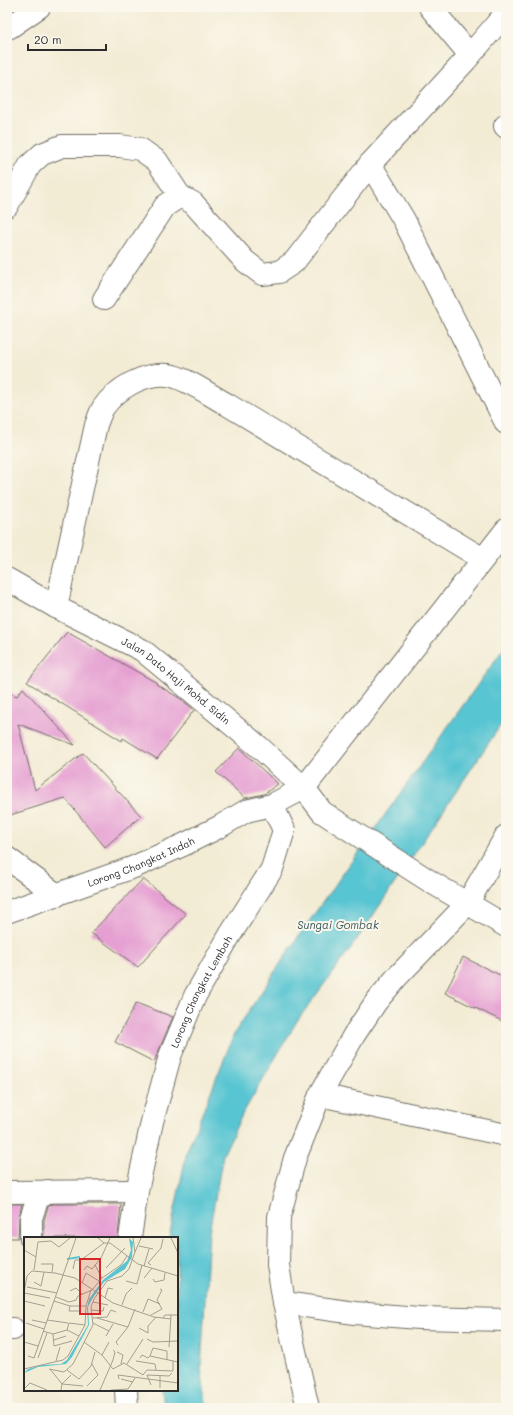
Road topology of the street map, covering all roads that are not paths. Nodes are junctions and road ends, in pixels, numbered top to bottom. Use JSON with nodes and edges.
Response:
{"nodes":[{"id":1,"x":39,"y":7,"type":"edge"},
{"id":2,"x":430,"y":7,"type":"edge"},
{"id":3,"x":506,"y":13,"type":"edge"},
{"id":4,"x":7,"y":28,"type":"edge"},
{"id":5,"x":470,"y":56,"type":"junction"},
{"id":6,"x":370,"y":164,"type":"junction"},
{"id":7,"x":180,"y":196,"type":"junction"},
{"id":8,"x":7,"y":206,"type":"edge"},
{"id":9,"x":104,"y":299,"type":"dead end"},
{"id":10,"x":506,"y":423,"type":"edge"},
{"id":11,"x":506,"y":530,"type":"edge"},
{"id":12,"x":483,"y":559,"type":"junction"},
{"id":13,"x":7,"y":579,"type":"edge"},
{"id":14,"x":56,"y":607,"type":"junction"},
{"id":15,"x":304,"y":788,"type":"junction"},
{"id":16,"x":272,"y":806,"type":"junction"},
{"id":17,"x":506,"y":836,"type":"edge"},
{"id":18,"x":7,"y":858,"type":"edge"},
{"id":19,"x":56,"y":895,"type":"junction"},
{"id":20,"x":467,"y":904,"type":"junction"},
{"id":21,"x":7,"y":912,"type":"edge"},
{"id":22,"x":506,"y":926,"type":"edge"},
{"id":23,"x":320,"y":1095,"type":"junction"},
{"id":24,"x":506,"y":1135,"type":"edge"},
{"id":25,"x":47,"y":1191,"type":"junction"},
{"id":26,"x":137,"y":1191,"type":"junction"},
{"id":27,"x":7,"y":1192,"type":"edge"},
{"id":28,"x":30,"y":1237,"type":"edge"},
{"id":29,"x":130,"y":1237,"type":"edge"},
{"id":30,"x":284,"y":1303,"type":"junction"},
{"id":31,"x":506,"y":1320,"type":"edge"},
{"id":32,"x":126,"y":1391,"type":"edge"},
{"id":33,"x":127,"y":1408,"type":"edge"},
{"id":34,"x":308,"y":1408,"type":"edge"}],
"edges":[{"from":1,"to":4,"type":"street"},
{"from":2,"to":5,"type":"street"},
{"from":3,"to":5,"type":"street"},
{"from":5,"to":6,"type":"street"},
{"from":6,"to":7,"type":"street"},
{"from":6,"to":10,"type":"street"},
{"from":7,"to":8,"type":"street"},
{"from":7,"to":9,"type":"street"},
{"from":11,"to":12,"type":"street"},
{"from":12,"to":14,"type":"street"},
{"from":12,"to":15,"type":"street"},
{"from":13,"to":14,"type":"street","name":"Jalan Dato Haji Mohd. Sidin"},
{"from":14,"to":15,"type":"street","name":"Jalan Dato Haji Mohd. Sidin"},
{"from":15,"to":16,"type":"street","name":"Lorong Changkat Indah"},
{"from":15,"to":20,"type":"street","name":"Jalan Dato Haji Mohd. Sidin"},
{"from":16,"to":19,"type":"street","name":"Lorong Changkat Indah"},
{"from":16,"to":26,"type":"street","name":"Lorong Changkat Lembah"},
{"from":17,"to":20,"type":"street"},
{"from":18,"to":19,"type":"street"},
{"from":19,"to":21,"type":"street","name":"Lorong Changkat Indah"},
{"from":20,"to":22,"type":"street"},
{"from":20,"to":23,"type":"street"},
{"from":23,"to":24,"type":"street"},
{"from":23,"to":30,"type":"street"},
{"from":25,"to":26,"type":"street"},
{"from":25,"to":27,"type":"street"},
{"from":25,"to":28,"type":"street"},
{"from":26,"to":29,"type":"street","name":"Lorong Changkat Lembah"},
{"from":30,"to":31,"type":"street"},
{"from":30,"to":34,"type":"street"},
{"from":32,"to":33,"type":"street"}]}
